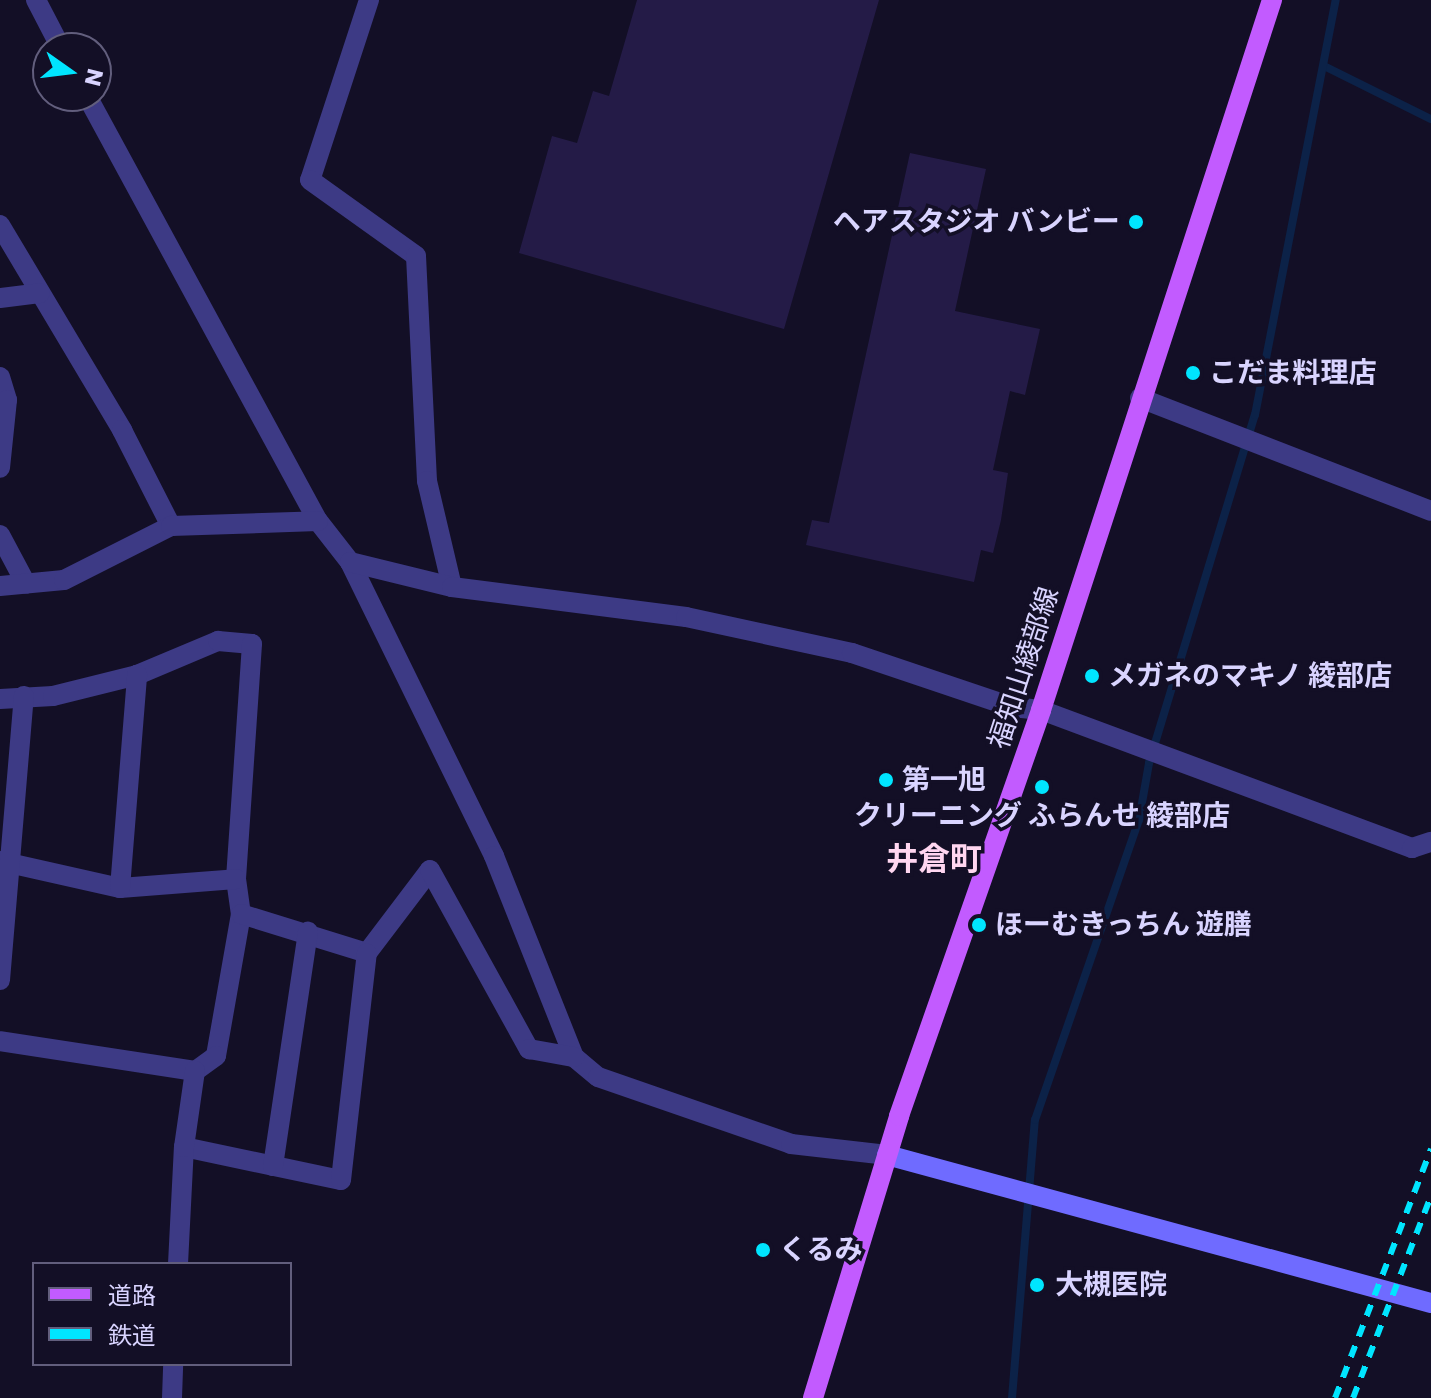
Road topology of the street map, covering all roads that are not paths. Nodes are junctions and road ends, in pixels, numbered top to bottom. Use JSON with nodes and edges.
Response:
{"nodes":[{"id":1,"x":36,"y":0,"type":"edge"},
{"id":2,"x":369,"y":0,"type":"edge"},
{"id":3,"x":1272,"y":0,"type":"edge"},
{"id":4,"x":53,"y":32,"type":"edge"},
{"id":5,"x":96,"y":112,"type":"edge"},
{"id":6,"x":0,"y":225,"type":"edge"},
{"id":7,"x":40,"y":293,"type":"junction"},
{"id":8,"x":0,"y":298,"type":"edge"},
{"id":9,"x":0,"y":377,"type":"edge"},
{"id":10,"x":1140,"y":398,"type":"junction"},
{"id":11,"x":0,"y":468,"type":"edge"},
{"id":12,"x":1431,"y":511,"type":"edge"},
{"id":13,"x":318,"y":521,"type":"junction"},
{"id":14,"x":171,"y":526,"type":"junction"},
{"id":15,"x":0,"y":535,"type":"edge"},
{"id":16,"x":350,"y":562,"type":"junction"},
{"id":17,"x":26,"y":584,"type":"junction"},
{"id":18,"x":0,"y":586,"type":"edge"},
{"id":19,"x":452,"y":587,"type":"junction"},
{"id":20,"x":137,"y":675,"type":"junction"},
{"id":21,"x":24,"y":696,"type":"junction"},
{"id":22,"x":0,"y":699,"type":"edge"},
{"id":23,"x":1041,"y":710,"type":"junction"},
{"id":24,"x":1431,"y":842,"type":"edge"},
{"id":25,"x":5,"y":861,"type":"edge"},
{"id":26,"x":236,"y":879,"type":"junction"},
{"id":27,"x":120,"y":888,"type":"junction"},
{"id":28,"x":241,"y":914,"type":"junction"},
{"id":29,"x":308,"y":932,"type":"junction"},
{"id":30,"x":367,"y":953,"type":"junction"},
{"id":31,"x":0,"y":980,"type":"edge"},
{"id":32,"x":0,"y":1041,"type":"edge"},
{"id":33,"x":574,"y":1057,"type":"junction"},
{"id":34,"x":195,"y":1071,"type":"junction"},
{"id":35,"x":184,"y":1147,"type":"junction"},
{"id":36,"x":887,"y":1155,"type":"junction"},
{"id":37,"x":273,"y":1166,"type":"junction"},
{"id":38,"x":178,"y":1262,"type":"edge"},
{"id":39,"x":1431,"y":1303,"type":"edge"},
{"id":40,"x":173,"y":1366,"type":"edge"},
{"id":41,"x":172,"y":1398,"type":"edge"},
{"id":42,"x":813,"y":1398,"type":"edge"}],
"edges":[{"from":1,"to":4,"type":"street"},
{"from":2,"to":19,"type":"street"},
{"from":3,"to":10,"type":"main road","name":"福知山綾部線"},
{"from":5,"to":13,"type":"street"},
{"from":6,"to":7,"type":"street"},
{"from":7,"to":8,"type":"street"},
{"from":7,"to":14,"type":"street"},
{"from":9,"to":11,"type":"street"},
{"from":10,"to":12,"type":"street"},
{"from":10,"to":23,"type":"main road","name":"福知山綾部線"},
{"from":13,"to":14,"type":"street"},
{"from":13,"to":16,"type":"street"},
{"from":14,"to":17,"type":"street"},
{"from":15,"to":17,"type":"street"},
{"from":16,"to":19,"type":"street"},
{"from":16,"to":33,"type":"street"},
{"from":17,"to":18,"type":"street"},
{"from":19,"to":23,"type":"street"},
{"from":20,"to":21,"type":"street"},
{"from":20,"to":26,"type":"street"},
{"from":20,"to":27,"type":"street"},
{"from":21,"to":22,"type":"street"},
{"from":21,"to":25,"type":"street"},
{"from":23,"to":24,"type":"street"},
{"from":23,"to":36,"type":"main road","name":"福知山綾部線"},
{"from":25,"to":27,"type":"street"},
{"from":25,"to":31,"type":"street"},
{"from":26,"to":27,"type":"street"},
{"from":26,"to":28,"type":"street"},
{"from":28,"to":29,"type":"street"},
{"from":28,"to":34,"type":"street"},
{"from":29,"to":30,"type":"street"},
{"from":29,"to":37,"type":"street"},
{"from":30,"to":33,"type":"street"},
{"from":30,"to":37,"type":"street"},
{"from":32,"to":34,"type":"street"},
{"from":33,"to":36,"type":"street"},
{"from":34,"to":35,"type":"street"},
{"from":35,"to":37,"type":"street"},
{"from":35,"to":38,"type":"street"},
{"from":36,"to":39,"type":"street"},
{"from":36,"to":42,"type":"main road","name":"福知山綾部線"},
{"from":40,"to":41,"type":"street"}]}
